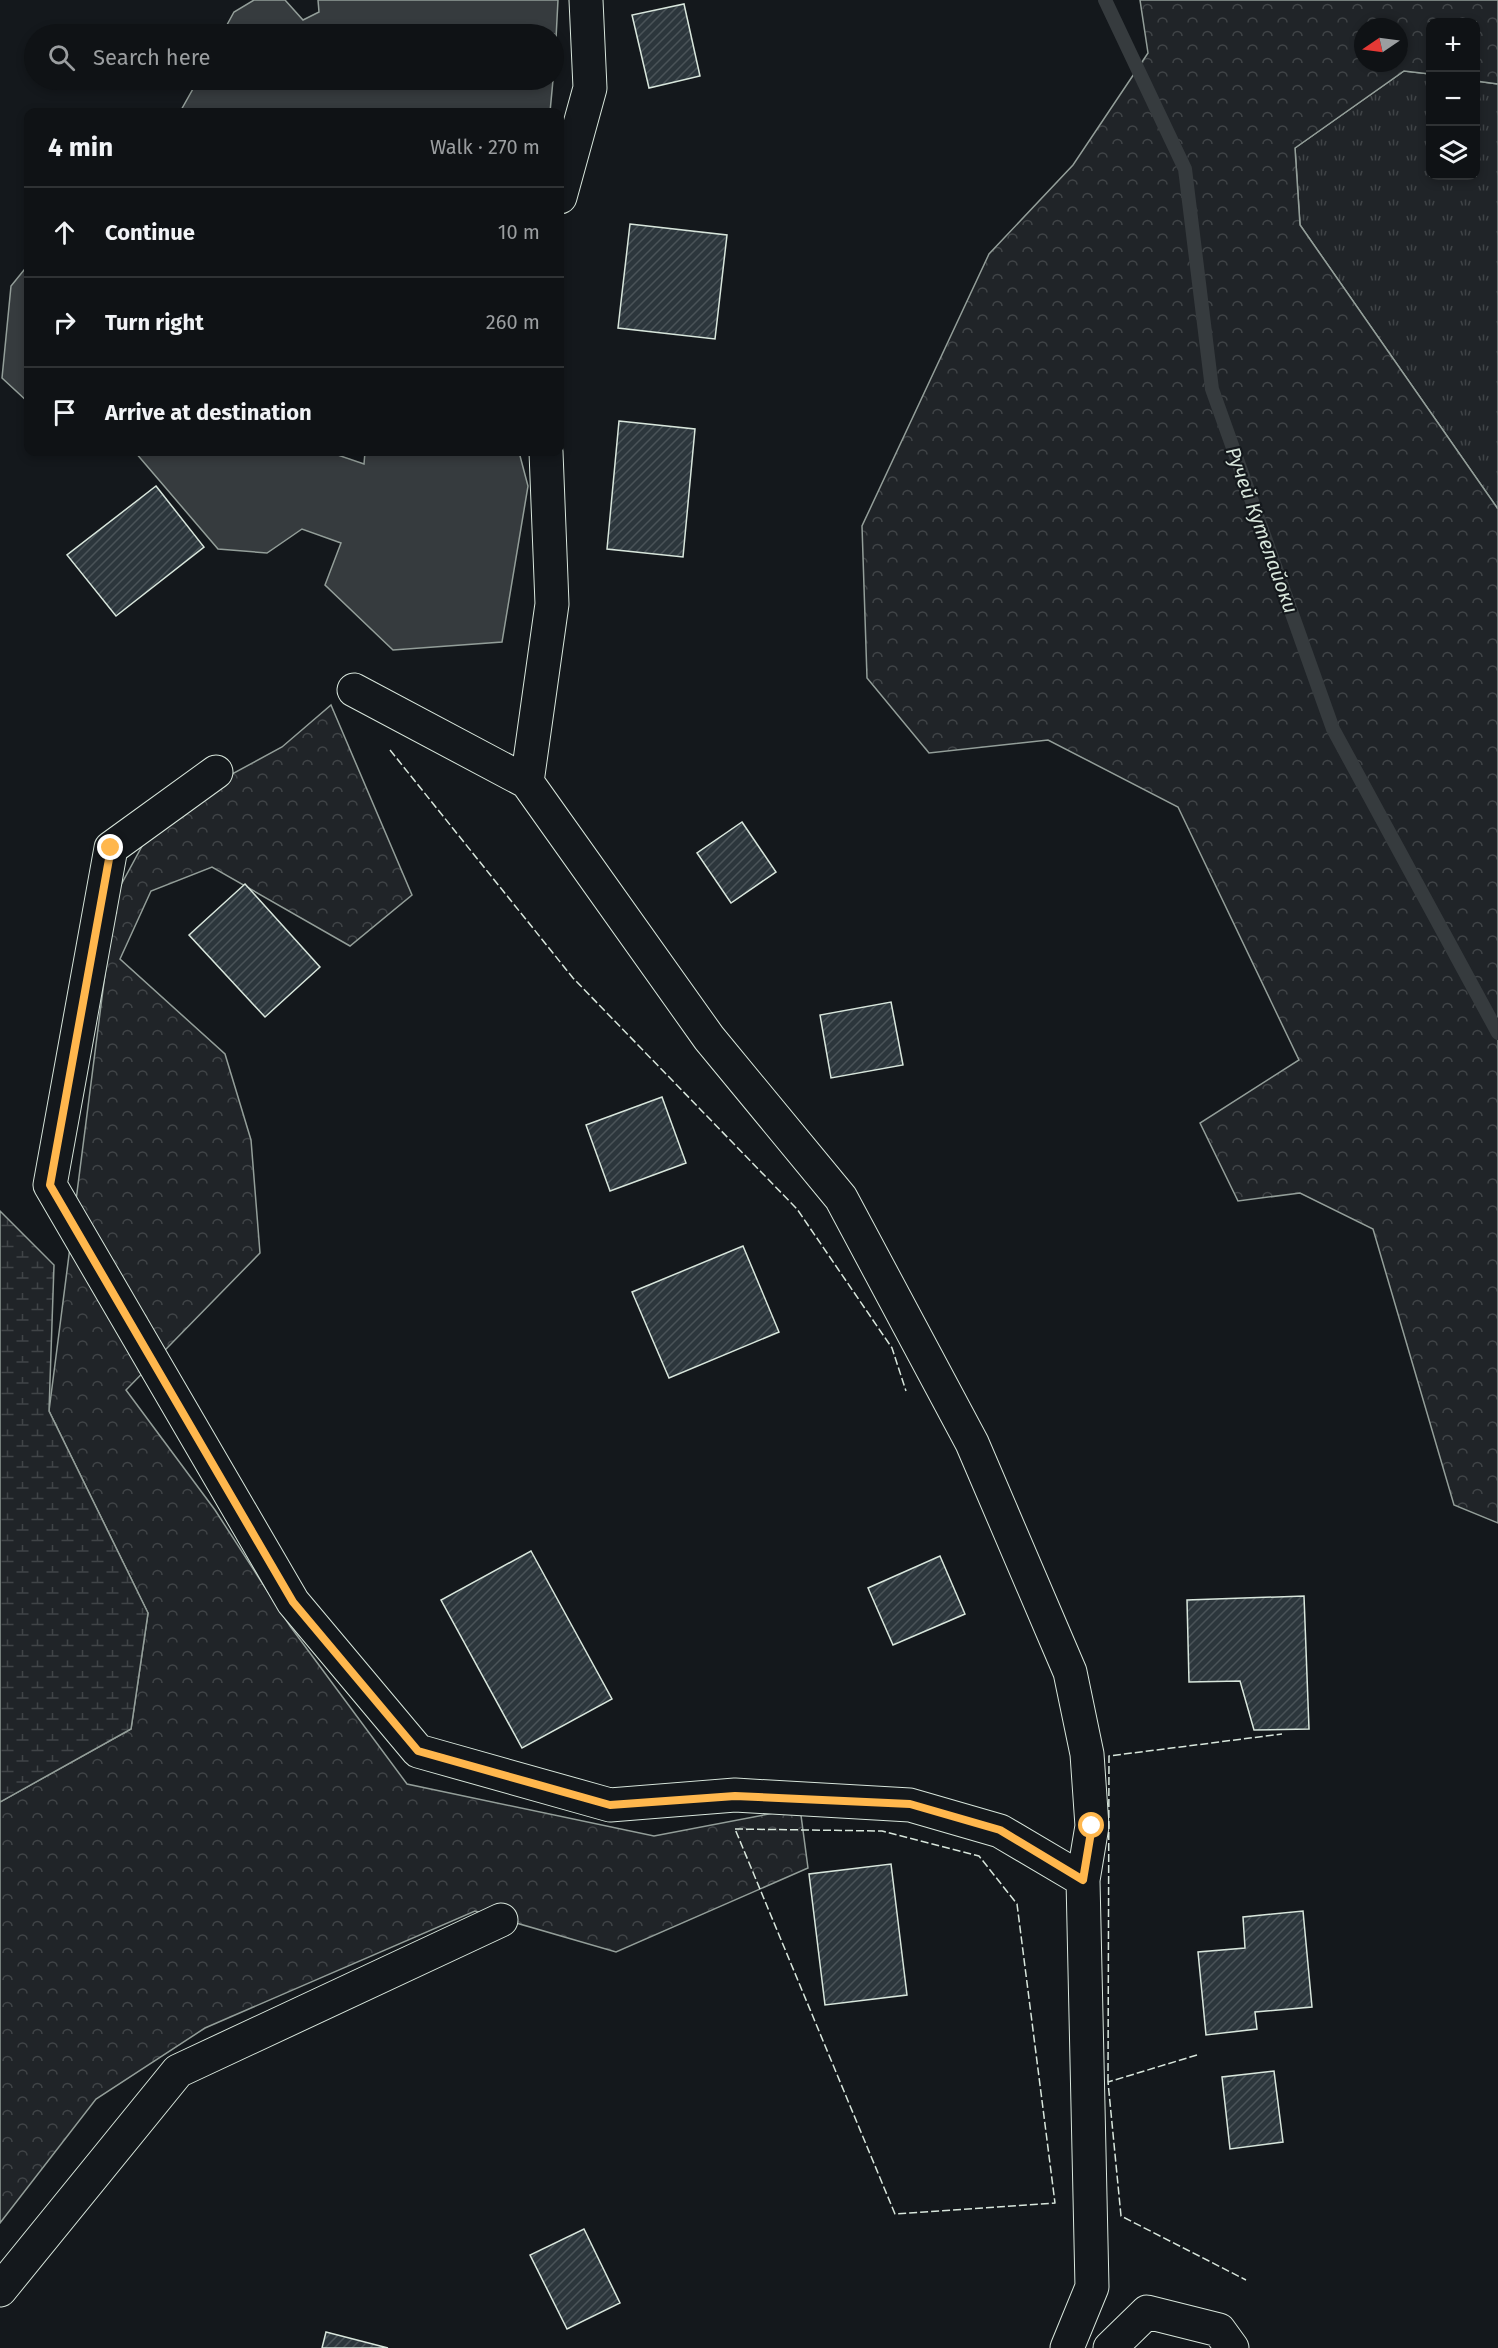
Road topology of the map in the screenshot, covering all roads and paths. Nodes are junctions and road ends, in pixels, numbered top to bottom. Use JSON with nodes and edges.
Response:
{"nodes":[{"id":1,"x":586,"y":0,"type":"edge"},
{"id":2,"x":564,"y":182,"type":"edge"},
{"id":3,"x":546,"y":456,"type":"edge"},
{"id":4,"x":354,"y":690,"type":"dead end"},
{"id":5,"x":216,"y":772,"type":"dead end"},
{"id":6,"x":527,"y":782,"type":"junction"},
{"id":7,"x":1083,"y":1880,"type":"junction"},
{"id":8,"x":501,"y":1920,"type":"dead end"},
{"id":9,"x":0,"y":2290,"type":"edge"},
{"id":10,"x":1067,"y":2348,"type":"edge"},
{"id":11,"x":1110,"y":2348,"type":"edge"},
{"id":12,"x":1232,"y":2348,"type":"edge"}],
"edges":[{"from":1,"to":2,"type":"street"},
{"from":3,"to":6,"type":"street"},
{"from":4,"to":6,"type":"street"},
{"from":5,"to":7,"type":"street"},
{"from":6,"to":7,"type":"street"},
{"from":7,"to":10,"type":"street"},
{"from":8,"to":9,"type":"street"},
{"from":11,"to":12,"type":"street"}]}
